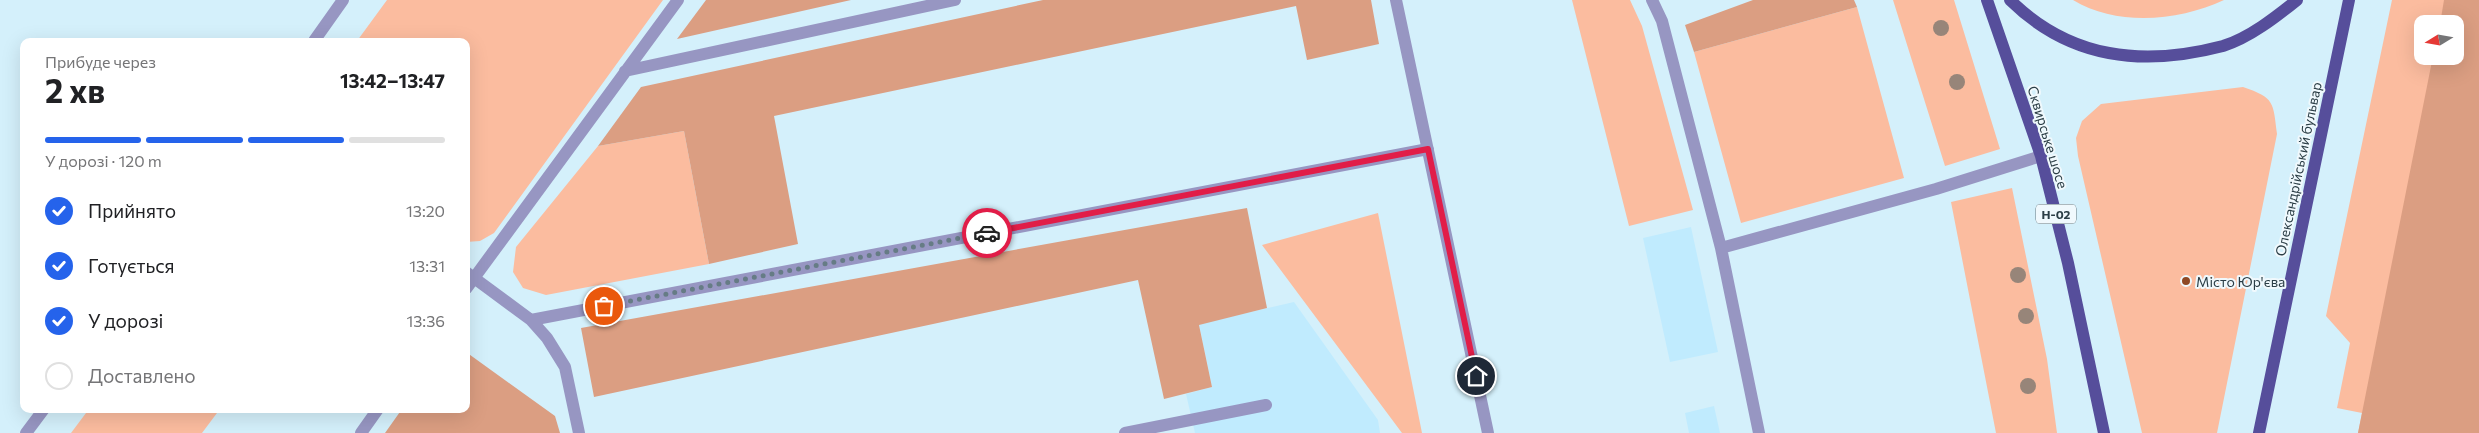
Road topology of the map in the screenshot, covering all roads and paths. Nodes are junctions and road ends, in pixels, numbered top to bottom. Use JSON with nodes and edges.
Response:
{"nodes":[{"id":1,"x":343,"y":0,"type":"edge"},
{"id":2,"x":678,"y":0,"type":"edge"},
{"id":3,"x":955,"y":0,"type":"edge"},
{"id":4,"x":1396,"y":0,"type":"edge"},
{"id":5,"x":1652,"y":0,"type":"edge"},
{"id":6,"x":1987,"y":0,"type":"edge"},
{"id":7,"x":2010,"y":0,"type":"edge"},
{"id":8,"x":2297,"y":0,"type":"edge"},
{"id":9,"x":2349,"y":0,"type":"edge"},
{"id":10,"x":316,"y":38,"type":"edge"},
{"id":11,"x":625,"y":71,"type":"junction"},
{"id":12,"x":1428,"y":149,"type":"junction"},
{"id":13,"x":2041,"y":156,"type":"junction"},
{"id":14,"x":1721,"y":248,"type":"junction"},
{"id":15,"x":470,"y":275,"type":"edge"},
{"id":16,"x":531,"y":320,"type":"junction"},
{"id":17,"x":1266,"y":405,"type":"dead end"},
{"id":18,"x":41,"y":413,"type":"edge"},
{"id":19,"x":375,"y":413,"type":"edge"},
{"id":20,"x":26,"y":433,"type":"edge"},
{"id":21,"x":360,"y":433,"type":"edge"},
{"id":22,"x":579,"y":433,"type":"edge"},
{"id":23,"x":1125,"y":433,"type":"edge"},
{"id":24,"x":1488,"y":433,"type":"edge"},
{"id":25,"x":1759,"y":433,"type":"edge"},
{"id":26,"x":2104,"y":433,"type":"edge"},
{"id":27,"x":2259,"y":433,"type":"edge"}],
"edges":[{"from":1,"to":10,"type":"street"},
{"from":2,"to":11,"type":"street"},
{"from":3,"to":11,"type":"street"},
{"from":4,"to":12,"type":"street"},
{"from":5,"to":14,"type":"street"},
{"from":6,"to":13,"type":"main road","name":"Сквирське шосе","number":"Н-02"},
{"from":7,"to":8,"type":"main road"},
{"from":9,"to":27,"type":"main road","name":"Олександрійський бульвар"},
{"from":11,"to":15,"type":"street"},
{"from":12,"to":16,"type":"street"},
{"from":12,"to":24,"type":"street"},
{"from":13,"to":14,"type":"street"},
{"from":13,"to":26,"type":"main road","name":"Сквирське шосе","number":"Н-02"},
{"from":14,"to":25,"type":"street"},
{"from":15,"to":16,"type":"street"},
{"from":16,"to":22,"type":"street"},
{"from":17,"to":23,"type":"street"},
{"from":18,"to":20,"type":"street"},
{"from":19,"to":21,"type":"street"}]}
